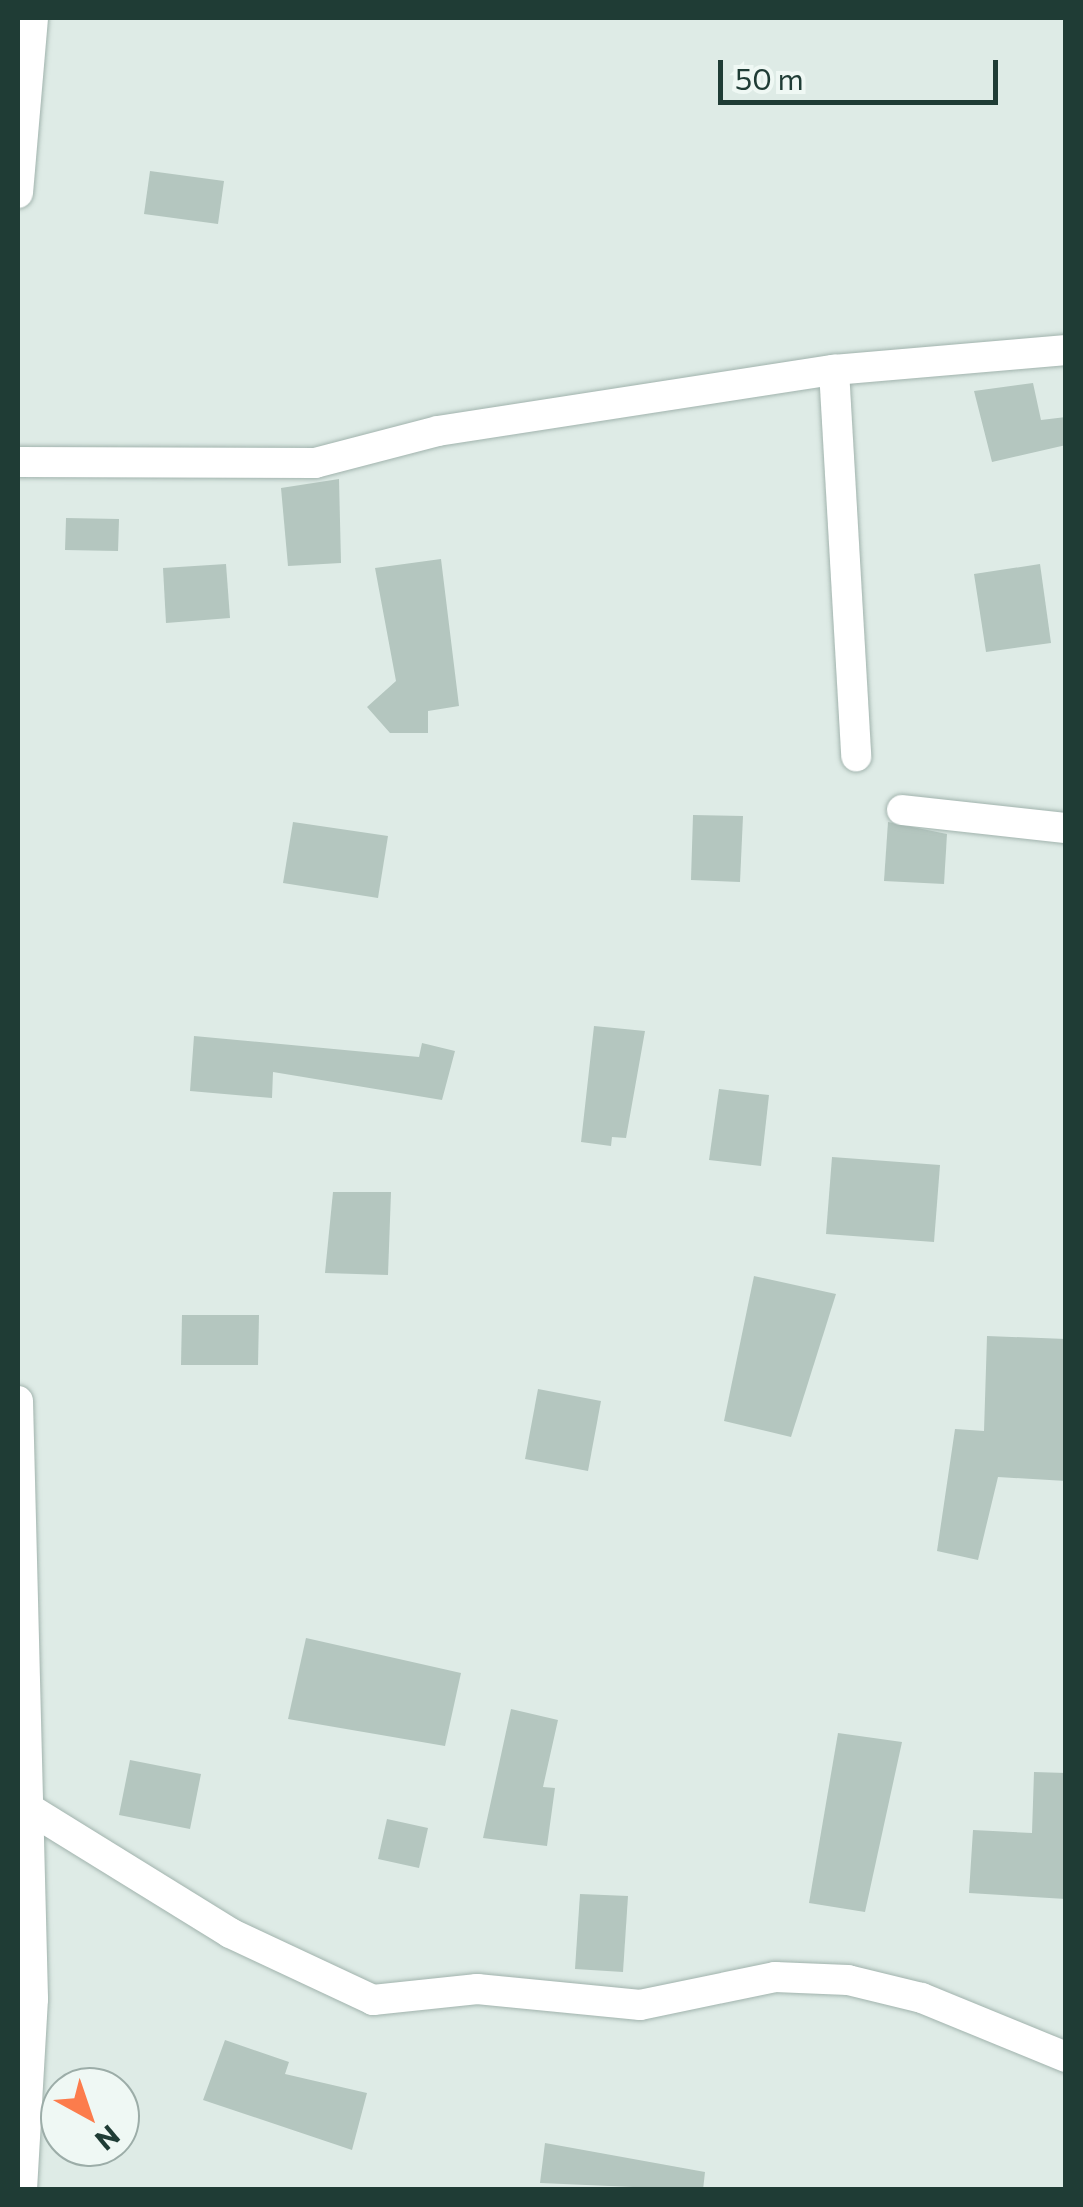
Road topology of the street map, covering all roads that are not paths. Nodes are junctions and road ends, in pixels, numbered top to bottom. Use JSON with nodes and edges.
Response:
{"nodes":[{"id":1,"x":33,"y":18,"type":"edge"},
{"id":2,"x":18,"y":193,"type":"edge"},
{"id":3,"x":1066,"y":350,"type":"edge"},
{"id":4,"x":834,"y":370,"type":"junction"},
{"id":5,"x":18,"y":462,"type":"edge"},
{"id":6,"x":856,"y":756,"type":"dead end"},
{"id":7,"x":902,"y":810,"type":"dead end"},
{"id":8,"x":1066,"y":828,"type":"edge"},
{"id":9,"x":18,"y":1400,"type":"edge"},
{"id":10,"x":28,"y":1808,"type":"junction"},
{"id":11,"x":1066,"y":2058,"type":"edge"},
{"id":12,"x":22,"y":2190,"type":"edge"}],
"edges":[{"from":1,"to":2,"type":"street"},
{"from":3,"to":4,"type":"street"},
{"from":4,"to":5,"type":"street"},
{"from":4,"to":6,"type":"street"},
{"from":7,"to":8,"type":"street"},
{"from":9,"to":10,"type":"street"},
{"from":10,"to":11,"type":"street"},
{"from":10,"to":12,"type":"street"}]}
